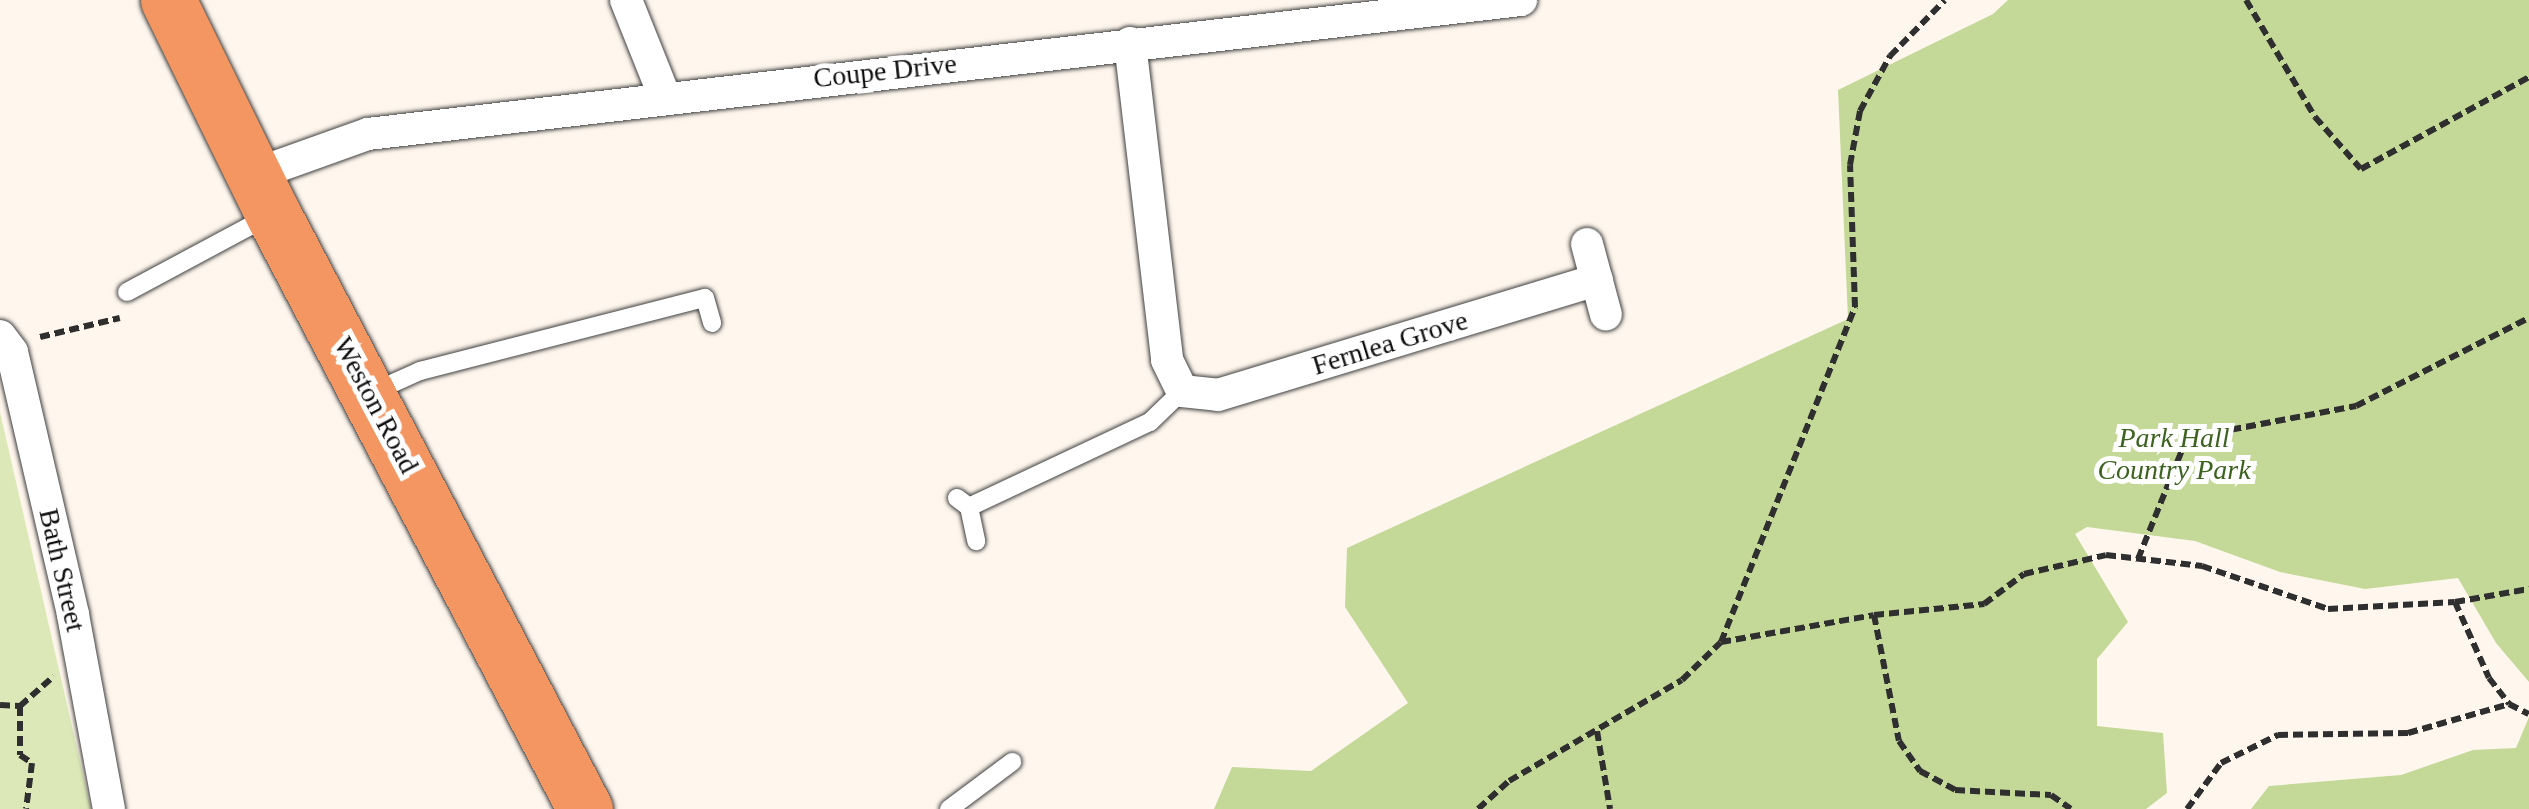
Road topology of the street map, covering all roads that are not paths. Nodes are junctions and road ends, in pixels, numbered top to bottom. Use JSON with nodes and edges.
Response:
{"nodes":[{"id":1,"x":168,"y":0,"type":"edge"},
{"id":2,"x":626,"y":0,"type":"edge"},
{"id":3,"x":1522,"y":0,"type":"edge"},
{"id":4,"x":1130,"y":44,"type":"junction"},
{"id":5,"x":664,"y":95,"type":"junction"},
{"id":6,"x":264,"y":194,"type":"junction"},
{"id":7,"x":1587,"y":244,"type":"dead end"},
{"id":8,"x":1596,"y":280,"type":"junction"},
{"id":9,"x":127,"y":292,"type":"dead end"},
{"id":10,"x":1606,"y":315,"type":"dead end"},
{"id":11,"x":712,"y":322,"type":"dead end"},
{"id":12,"x":0,"y":336,"type":"edge"},
{"id":13,"x":1182,"y":392,"type":"junction"},
{"id":14,"x":370,"y":393,"type":"junction"},
{"id":15,"x":976,"y":541,"type":"dead end"},
{"id":16,"x":1012,"y":762,"type":"dead end"},
{"id":17,"x":108,"y":809,"type":"edge"},
{"id":18,"x":585,"y":809,"type":"edge"},
{"id":19,"x":949,"y":809,"type":"edge"}],
"edges":[{"from":1,"to":6,"type":"highway","name":"Weston Road"},
{"from":2,"to":5,"type":"street"},
{"from":3,"to":4,"type":"street","name":"Coupe Drive"},
{"from":4,"to":5,"type":"street","name":"Coupe Drive"},
{"from":4,"to":13,"type":"street"},
{"from":5,"to":6,"type":"street","name":"Coupe Drive"},
{"from":6,"to":9,"type":"lane"},
{"from":6,"to":14,"type":"highway","name":"Weston Road"},
{"from":7,"to":8,"type":"street"},
{"from":8,"to":10,"type":"street"},
{"from":8,"to":13,"type":"street","name":"Fernlea Grove"},
{"from":11,"to":14,"type":"lane"},
{"from":12,"to":17,"type":"street","name":"Bath Street"},
{"from":13,"to":15,"type":"lane"},
{"from":14,"to":18,"type":"highway","name":"Weston Road"},
{"from":16,"to":19,"type":"lane"}]}
